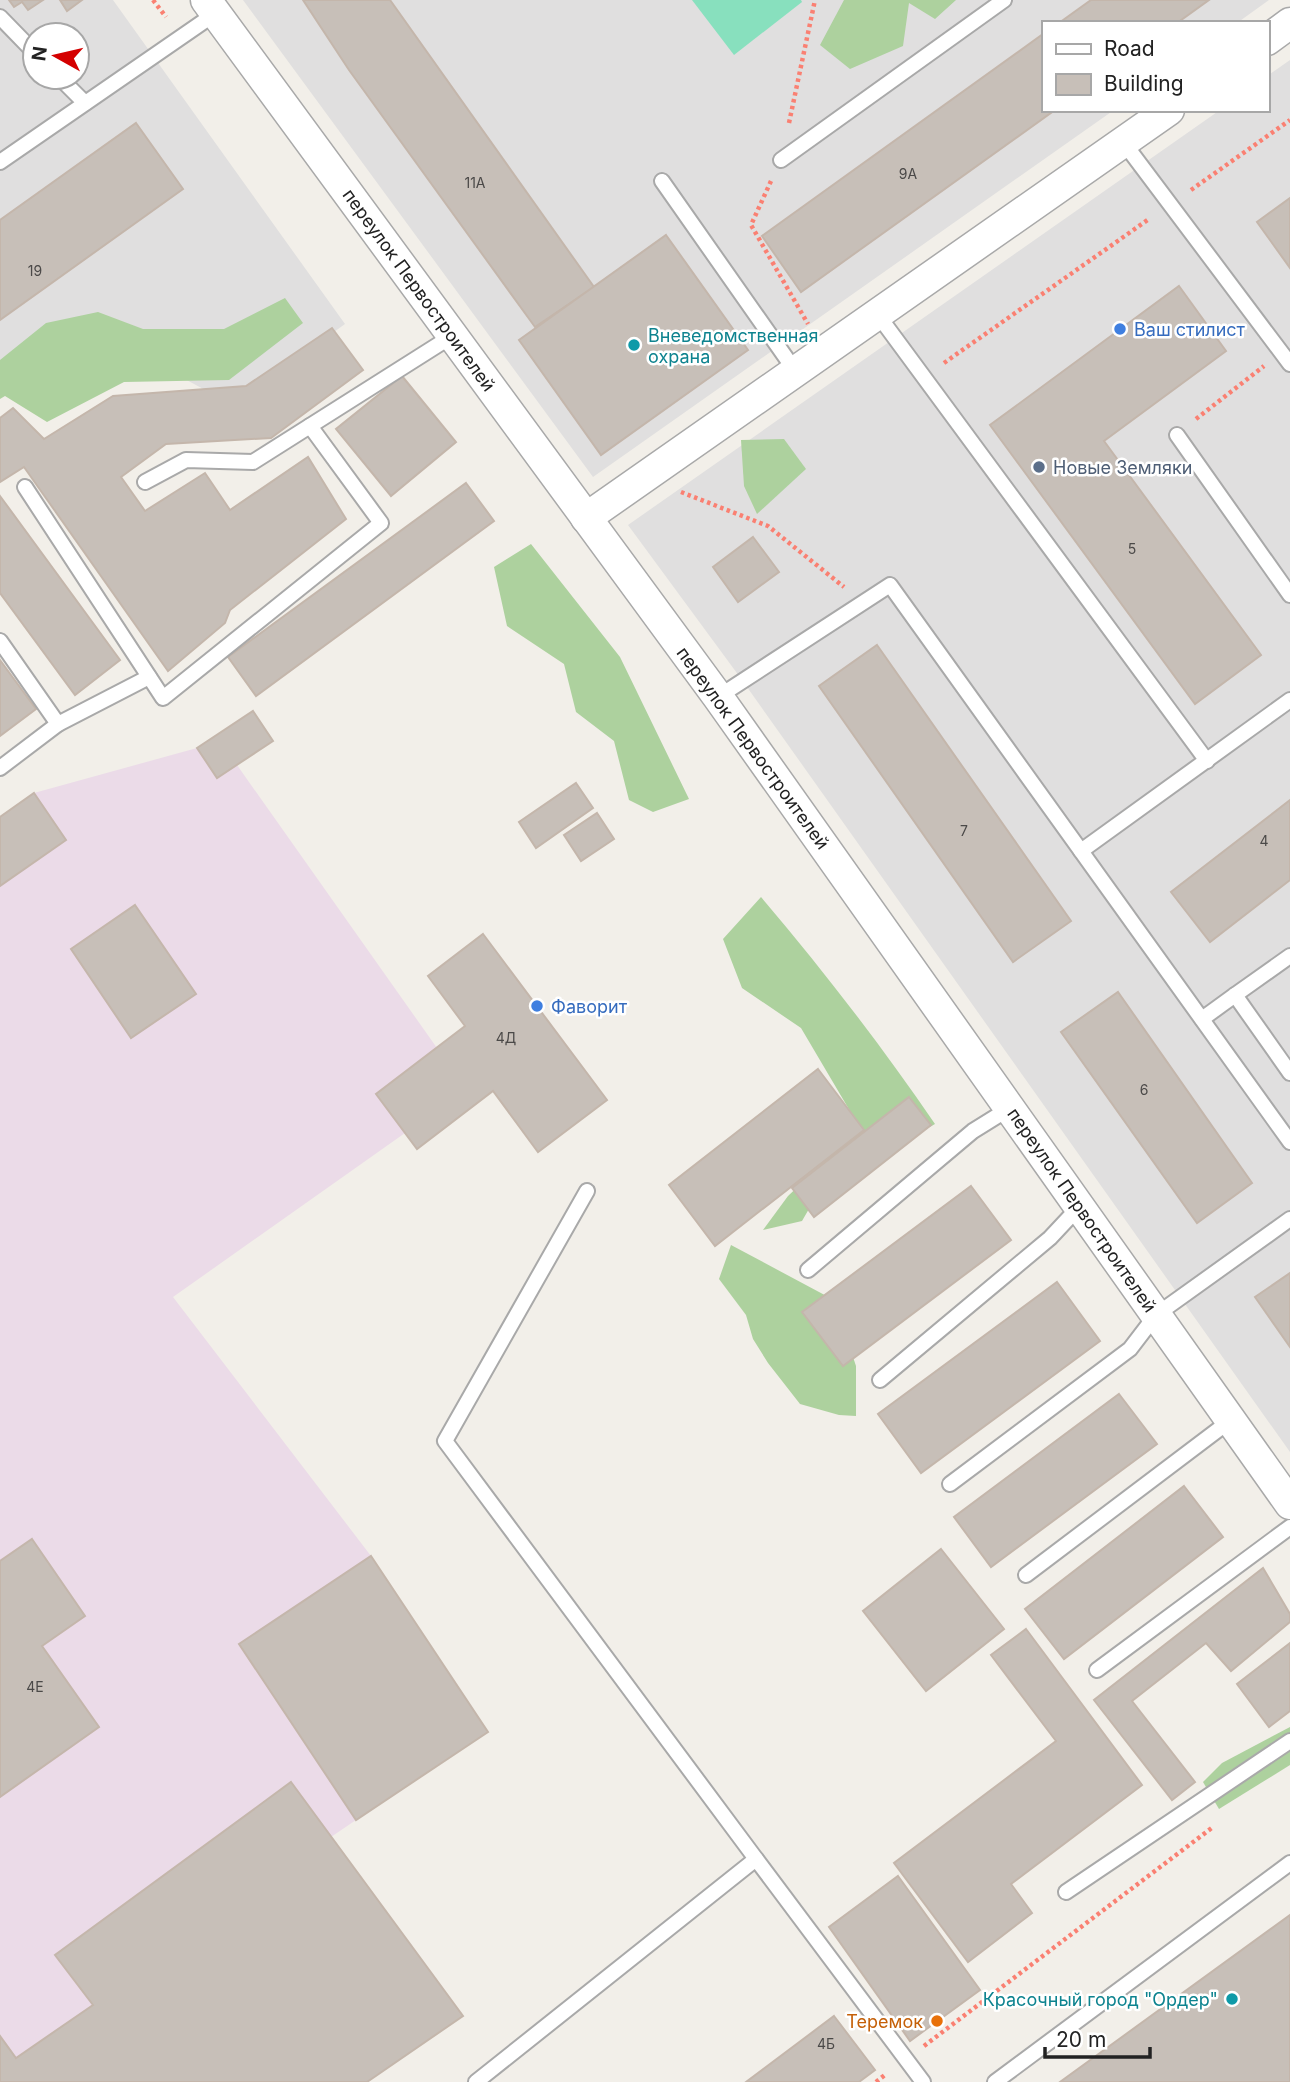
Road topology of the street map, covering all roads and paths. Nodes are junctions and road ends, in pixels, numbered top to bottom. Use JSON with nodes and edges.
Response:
{"nodes":[{"id":1,"x":815,"y":0,"type":"edge"},
{"id":2,"x":1004,"y":0,"type":"edge"},
{"id":3,"x":211,"y":7,"type":"edge"},
{"id":4,"x":0,"y":17,"type":"edge"},
{"id":5,"x":1290,"y":23,"type":"edge"},
{"id":6,"x":21,"y":38,"type":"edge"},
{"id":7,"x":1269,"y":39,"type":"edge"},
{"id":8,"x":73,"y":91,"type":"edge"},
{"id":9,"x":85,"y":103,"type":"junction"},
{"id":10,"x":1166,"y":112,"type":"edge"},
{"id":11,"x":1290,"y":120,"type":"edge"},
{"id":12,"x":1124,"y":142,"type":"junction"},
{"id":13,"x":780,"y":160,"type":"junction"},
{"id":14,"x":0,"y":162,"type":"edge"},
{"id":15,"x":662,"y":181,"type":"dead end"},
{"id":16,"x":1171,"y":203,"type":"junction"},
{"id":17,"x":878,"y":315,"type":"junction"},
{"id":18,"x":452,"y":336,"type":"junction"},
{"id":19,"x":1290,"y":365,"type":"edge"},
{"id":20,"x":796,"y":372,"type":"junction"},
{"id":21,"x":924,"y":377,"type":"junction"},
{"id":22,"x":1248,"y":379,"type":"dead end"},
{"id":23,"x":1212,"y":406,"type":"dead end"},
{"id":24,"x":310,"y":426,"type":"junction"},
{"id":25,"x":1177,"y":436,"type":"dead end"},
{"id":26,"x":645,"y":477,"type":"junction"},
{"id":27,"x":145,"y":482,"type":"dead end"},
{"id":28,"x":25,"y":487,"type":"dead end"},
{"id":29,"x":586,"y":518,"type":"junction"},
{"id":30,"x":1290,"y":595,"type":"edge"},
{"id":31,"x":863,"y":603,"type":"junction"},
{"id":32,"x":0,"y":641,"type":"edge"},
{"id":33,"x":149,"y":677,"type":"junction"},
{"id":34,"x":718,"y":697,"type":"junction"},
{"id":35,"x":1290,"y":701,"type":"edge"},
{"id":36,"x":58,"y":724,"type":"junction"},
{"id":37,"x":1207,"y":761,"type":"junction"},
{"id":38,"x":0,"y":768,"type":"edge"},
{"id":39,"x":1082,"y":851,"type":"junction"},
{"id":40,"x":1290,"y":956,"type":"edge"},
{"id":41,"x":1236,"y":995,"type":"junction"},
{"id":42,"x":1202,"y":1019,"type":"junction"},
{"id":43,"x":1290,"y":1073,"type":"edge"},
{"id":44,"x":1010,"y":1108,"type":"junction"},
{"id":45,"x":1290,"y":1142,"type":"edge"},
{"id":46,"x":587,"y":1191,"type":"dead end"},
{"id":47,"x":1079,"y":1207,"type":"junction"},
{"id":48,"x":1290,"y":1219,"type":"edge"},
{"id":49,"x":808,"y":1270,"type":"dead end"},
{"id":50,"x":1156,"y":1315,"type":"junction"},
{"id":51,"x":880,"y":1380,"type":"dead end"},
{"id":52,"x":1231,"y":1420,"type":"junction"},
{"id":53,"x":950,"y":1484,"type":"dead end"},
{"id":54,"x":1290,"y":1504,"type":"edge"},
{"id":55,"x":1290,"y":1527,"type":"edge"},
{"id":56,"x":1026,"y":1575,"type":"dead end"},
{"id":57,"x":1097,"y":1670,"type":"dead end"},
{"id":58,"x":1290,"y":1741,"type":"edge"},
{"id":59,"x":1213,"y":1826,"type":"dead end"},
{"id":60,"x":756,"y":1858,"type":"junction"},
{"id":61,"x":1290,"y":1863,"type":"edge"},
{"id":62,"x":1066,"y":1892,"type":"dead end"},
{"id":63,"x":908,"y":2058,"type":"junction"},
{"id":64,"x":476,"y":2082,"type":"edge"},
{"id":65,"x":876,"y":2082,"type":"edge"},
{"id":66,"x":923,"y":2082,"type":"edge"},
{"id":67,"x":995,"y":2082,"type":"edge"}],
"edges":[{"from":1,"to":13,"type":"path"},
{"from":2,"to":13,"type":"lane"},
{"from":3,"to":9,"type":"lane"},
{"from":3,"to":18,"type":"street","name":"переулок Первостроителей"},
{"from":4,"to":6,"type":"lane"},
{"from":5,"to":7,"type":"street"},
{"from":8,"to":9,"type":"lane"},
{"from":9,"to":14,"type":"lane"},
{"from":10,"to":12,"type":"street"},
{"from":11,"to":16,"type":"path"},
{"from":12,"to":16,"type":"lane"},
{"from":12,"to":17,"type":"street"},
{"from":13,"to":20,"type":"path"},
{"from":15,"to":20,"type":"lane"},
{"from":16,"to":19,"type":"lane"},
{"from":16,"to":21,"type":"path"},
{"from":17,"to":20,"type":"street"},
{"from":17,"to":21,"type":"lane"},
{"from":18,"to":24,"type":"lane"},
{"from":18,"to":29,"type":"street","name":"переулок Первостроителей"},
{"from":20,"to":26,"type":"street"},
{"from":21,"to":37,"type":"lane"},
{"from":22,"to":23,"type":"path"},
{"from":24,"to":27,"type":"lane"},
{"from":24,"to":33,"type":"lane"},
{"from":25,"to":30,"type":"lane"},
{"from":26,"to":29,"type":"street"},
{"from":26,"to":31,"type":"path"},
{"from":28,"to":33,"type":"lane"},
{"from":29,"to":34,"type":"street","name":"переулок Первостроителей"},
{"from":31,"to":34,"type":"lane"},
{"from":31,"to":39,"type":"lane"},
{"from":32,"to":36,"type":"lane"},
{"from":33,"to":36,"type":"lane"},
{"from":34,"to":44,"type":"street","name":"переулок Первостроителей"},
{"from":35,"to":37,"type":"lane"},
{"from":36,"to":38,"type":"lane"},
{"from":37,"to":39,"type":"lane"},
{"from":39,"to":42,"type":"lane"},
{"from":40,"to":41,"type":"lane"},
{"from":41,"to":42,"type":"lane"},
{"from":41,"to":43,"type":"lane"},
{"from":42,"to":45,"type":"lane"},
{"from":44,"to":47,"type":"street","name":"переулок Первостроителей"},
{"from":44,"to":49,"type":"lane"},
{"from":46,"to":60,"type":"lane"},
{"from":47,"to":50,"type":"street","name":"переулок Первостроителей"},
{"from":47,"to":51,"type":"lane"},
{"from":48,"to":50,"type":"lane"},
{"from":50,"to":52,"type":"street","name":"переулок Первостроителей"},
{"from":50,"to":53,"type":"lane"},
{"from":52,"to":54,"type":"street","name":"переулок Первостроителей"},
{"from":52,"to":56,"type":"lane"},
{"from":55,"to":57,"type":"lane"},
{"from":58,"to":62,"type":"lane"},
{"from":59,"to":63,"type":"path"},
{"from":60,"to":63,"type":"lane"},
{"from":60,"to":64,"type":"lane"},
{"from":61,"to":67,"type":"lane"},
{"from":63,"to":65,"type":"path"},
{"from":63,"to":66,"type":"lane"}]}
